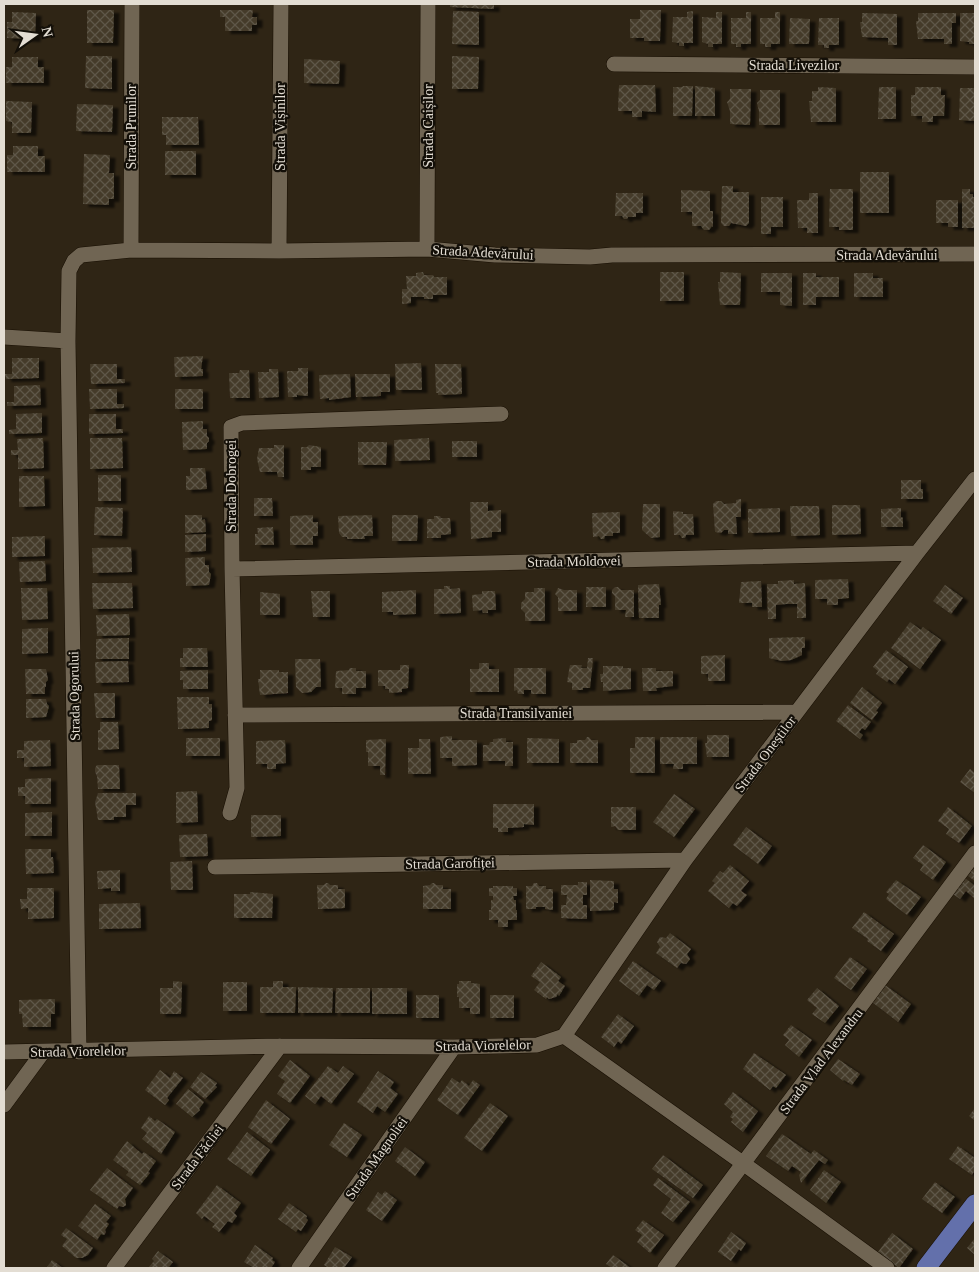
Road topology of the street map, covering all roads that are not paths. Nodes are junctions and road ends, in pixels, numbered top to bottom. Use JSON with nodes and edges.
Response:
{"nodes":[{"id":1,"x":132,"y":4,"type":"edge"},
{"id":2,"x":281,"y":4,"type":"edge"},
{"id":3,"x":428,"y":4,"type":"edge"},
{"id":4,"x":614,"y":64,"type":"dead end"},
{"id":5,"x":975,"y":67,"type":"edge"},
{"id":6,"x":427,"y":249,"type":"junction"},
{"id":7,"x":131,"y":250,"type":"junction"},
{"id":8,"x":279,"y":251,"type":"junction"},
{"id":9,"x":975,"y":254,"type":"edge"},
{"id":10,"x":4,"y":337,"type":"edge"},
{"id":11,"x":68,"y":341,"type":"junction"},
{"id":12,"x":501,"y":414,"type":"dead end"},
{"id":13,"x":975,"y":479,"type":"edge"},
{"id":14,"x":917,"y":553,"type":"junction"},
{"id":15,"x":232,"y":569,"type":"junction"},
{"id":16,"x":797,"y":712,"type":"junction"},
{"id":17,"x":235,"y":715,"type":"junction"},
{"id":18,"x":230,"y":814,"type":"dead end"},
{"id":19,"x":975,"y":852,"type":"edge"},
{"id":20,"x":685,"y":860,"type":"junction"},
{"id":21,"x":215,"y":867,"type":"dead end"},
{"id":22,"x":564,"y":1036,"type":"junction"},
{"id":23,"x":280,"y":1046,"type":"junction"},
{"id":24,"x":454,"y":1047,"type":"junction"},
{"id":25,"x":4,"y":1052,"type":"edge"},
{"id":26,"x":43,"y":1052,"type":"junction"},
{"id":27,"x":79,"y":1052,"type":"junction"},
{"id":28,"x":4,"y":1105,"type":"edge"},
{"id":29,"x":744,"y":1164,"type":"junction"},
{"id":30,"x":975,"y":1204,"type":"edge"},
{"id":31,"x":114,"y":1268,"type":"edge"},
{"id":32,"x":299,"y":1268,"type":"edge"},
{"id":33,"x":665,"y":1268,"type":"edge"},
{"id":34,"x":886,"y":1268,"type":"edge"},
{"id":35,"x":926,"y":1268,"type":"edge"}],
"edges":[{"from":1,"to":7,"type":"street","name":"Strada Prunilor"},
{"from":2,"to":8,"type":"street","name":"Strada Vișinilor"},
{"from":3,"to":6,"type":"street","name":"Strada Caișilor"},
{"from":4,"to":5,"type":"street","name":"Strada Livezilor"},
{"from":6,"to":8,"type":"street","name":"Strada Adevărului"},
{"from":6,"to":9,"type":"street","name":"Strada Adevărului"},
{"from":7,"to":8,"type":"street","name":"Strada Adevărului"},
{"from":7,"to":11,"type":"street","name":"Strada Adevărului"},
{"from":10,"to":11,"type":"street"},
{"from":11,"to":27,"type":"street","name":"Strada Ogorului"},
{"from":12,"to":15,"type":"street","name":"Strada Dobrogei"},
{"from":13,"to":14,"type":"street","name":"Strada Oneștilor"},
{"from":14,"to":15,"type":"street","name":"Strada Moldovei"},
{"from":14,"to":16,"type":"street","name":"Strada Oneștilor"},
{"from":15,"to":17,"type":"street","name":"Strada Dobrogei"},
{"from":16,"to":17,"type":"street","name":"Strada Transilvaniei"},
{"from":16,"to":20,"type":"street","name":"Strada Oneștilor"},
{"from":17,"to":18,"type":"street","name":"Strada Dobrogei"},
{"from":19,"to":29,"type":"street","name":"Strada Vlad Alexandru"},
{"from":20,"to":21,"type":"street","name":"Strada Garofiței"},
{"from":20,"to":22,"type":"street","name":"Strada Oneștilor"},
{"from":22,"to":24,"type":"street","name":"Strada Viorelelor"},
{"from":22,"to":29,"type":"street"},
{"from":23,"to":24,"type":"street","name":"Strada Viorelelor"},
{"from":23,"to":27,"type":"street","name":"Strada Viorelelor"},
{"from":23,"to":31,"type":"street","name":"Strada Făcliei"},
{"from":24,"to":32,"type":"street","name":"Strada Magnoliei"},
{"from":25,"to":26,"type":"street","name":"Strada Viorelelor"},
{"from":26,"to":27,"type":"street","name":"Strada Viorelelor"},
{"from":26,"to":28,"type":"street"},
{"from":29,"to":33,"type":"street","name":"Strada Vlad Alexandru"},
{"from":29,"to":34,"type":"street"},
{"from":30,"to":35,"type":"main road"}]}
